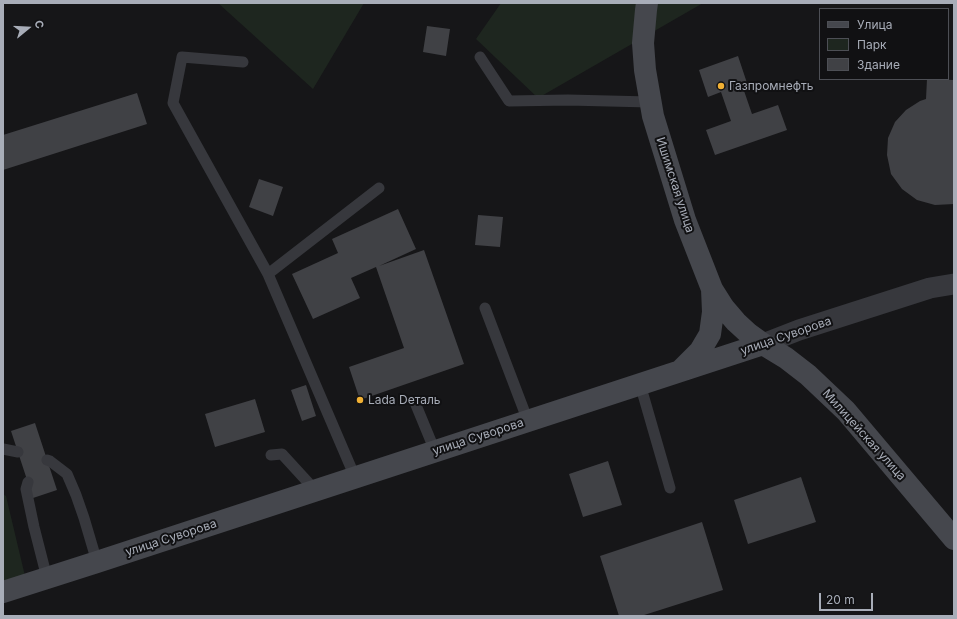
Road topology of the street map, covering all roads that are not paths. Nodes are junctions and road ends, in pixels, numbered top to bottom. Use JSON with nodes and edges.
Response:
{"nodes":[{"id":1,"x":647,"y":3,"type":"edge"},
{"id":2,"x":480,"y":57,"type":"dead end"},
{"id":3,"x":244,"y":62,"type":"dead end"},
{"id":4,"x":650,"y":102,"type":"junction"},
{"id":5,"x":379,"y":188,"type":"dead end"},
{"id":6,"x":268,"y":274,"type":"junction"},
{"id":7,"x":954,"y":284,"type":"edge"},
{"id":8,"x":712,"y":289,"type":"junction"},
{"id":9,"x":485,"y":308,"type":"dead end"},
{"id":10,"x":763,"y":344,"type":"junction"},
{"id":11,"x":679,"y":371,"type":"junction"},
{"id":12,"x":640,"y":384,"type":"junction"},
{"id":13,"x":416,"y":405,"type":"dead end"},
{"id":14,"x":528,"y":421,"type":"junction"},
{"id":15,"x":3,"y":449,"type":"edge"},
{"id":16,"x":435,"y":451,"type":"junction"},
{"id":17,"x":18,"y":452,"type":"dead end"},
{"id":18,"x":271,"y":455,"type":"dead end"},
{"id":19,"x":47,"y":460,"type":"dead end"},
{"id":20,"x":355,"y":477,"type":"junction"},
{"id":21,"x":28,"y":482,"type":"dead end"},
{"id":22,"x":670,"y":488,"type":"dead end"},
{"id":23,"x":315,"y":490,"type":"junction"},
{"id":24,"x":954,"y":539,"type":"edge"},
{"id":25,"x":97,"y":562,"type":"junction"},
{"id":26,"x":47,"y":578,"type":"junction"},
{"id":27,"x":3,"y":592,"type":"edge"}],
"edges":[{"from":1,"to":4,"type":"main road","name":"Ишимская улица"},
{"from":2,"to":4,"type":"lane"},
{"from":3,"to":6,"type":"lane"},
{"from":4,"to":8,"type":"main road","name":"Ишимская улица"},
{"from":5,"to":6,"type":"lane"},
{"from":6,"to":20,"type":"lane"},
{"from":7,"to":10,"type":"street","name":"улица Суворова"},
{"from":8,"to":10,"type":"main road","name":"Ишимская улица"},
{"from":8,"to":11,"type":"main road"},
{"from":9,"to":14,"type":"lane"},
{"from":10,"to":11,"type":"main road","name":"улица Суворова"},
{"from":10,"to":24,"type":"main road","name":"Милицейская улица"},
{"from":11,"to":12,"type":"main road","name":"улица Суворова"},
{"from":12,"to":14,"type":"main road","name":"улица Суворова"},
{"from":12,"to":22,"type":"lane"},
{"from":13,"to":16,"type":"lane"},
{"from":14,"to":16,"type":"main road","name":"улица Суворова"},
{"from":15,"to":17,"type":"lane"},
{"from":16,"to":20,"type":"main road","name":"улица Суворова"},
{"from":18,"to":23,"type":"lane"},
{"from":19,"to":25,"type":"lane"},
{"from":20,"to":23,"type":"main road","name":"улица Суворова"},
{"from":21,"to":26,"type":"lane"},
{"from":23,"to":25,"type":"main road","name":"улица Суворова"},
{"from":25,"to":26,"type":"main road","name":"улица Суворова"},
{"from":26,"to":27,"type":"main road","name":"улица Суворова"}]}
